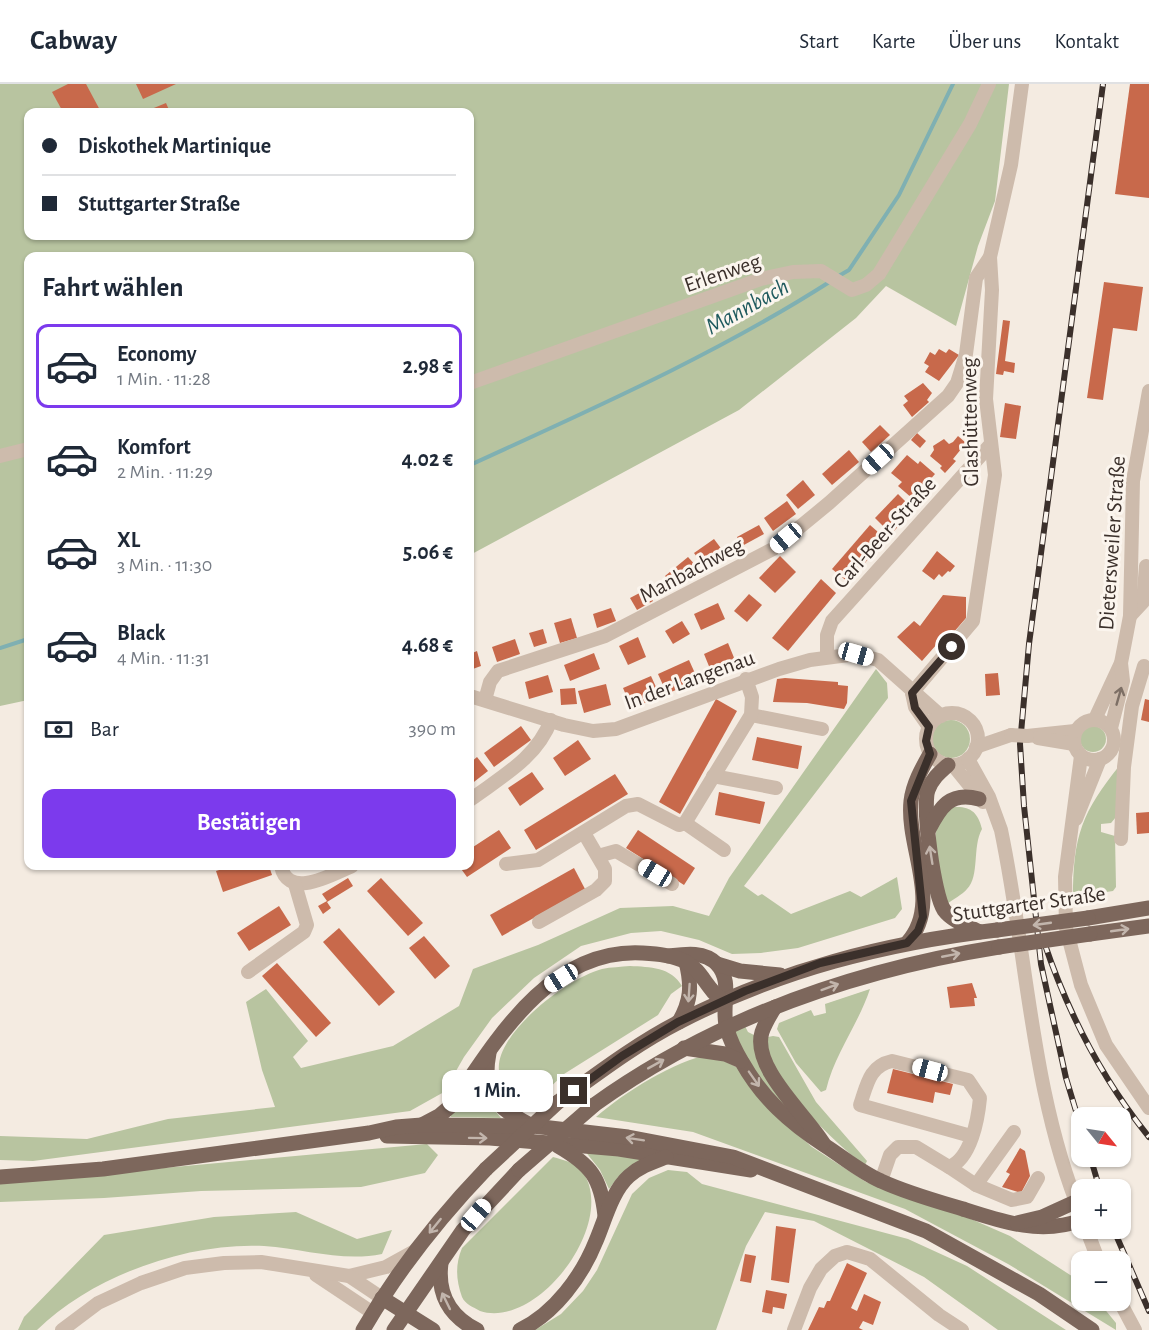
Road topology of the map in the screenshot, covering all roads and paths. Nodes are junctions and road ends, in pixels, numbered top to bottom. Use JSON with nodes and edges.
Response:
{"nodes":[{"id":1,"x":989,"y":84,"type":"edge"},
{"id":2,"x":1022,"y":84,"type":"edge"},
{"id":3,"x":990,"y":257,"type":"junction"},
{"id":4,"x":966,"y":354,"type":"joint"},
{"id":5,"x":474,"y":382,"type":"edge"},
{"id":6,"x":1149,"y":391,"type":"edge"},
{"id":7,"x":991,"y":444,"type":"junction"},
{"id":8,"x":24,"y":450,"type":"edge"},
{"id":9,"x":0,"y":456,"type":"edge"},
{"id":10,"x":1146,"y":566,"type":"dead end"},
{"id":11,"x":1130,"y":616,"type":"junction"},
{"id":12,"x":827,"y":657,"type":"junction"},
{"id":13,"x":1121,"y":663,"type":"junction"},
{"id":14,"x":1147,"y":665,"type":"edge"},
{"id":15,"x":746,"y":679,"type":"junction"},
{"id":16,"x":912,"y":693,"type":"junction"},
{"id":17,"x":474,"y":697,"type":"edge"},
{"id":18,"x":485,"y":700,"type":"junction"},
{"id":19,"x":751,"y":715,"type":"junction"},
{"id":20,"x":941,"y":716,"type":"junction"},
{"id":21,"x":1095,"y":719,"type":"junction"},
{"id":22,"x":551,"y":720,"type":"junction"},
{"id":23,"x":929,"y":727,"type":"junction"},
{"id":24,"x":1111,"y":728,"type":"junction"},
{"id":25,"x":822,"y":729,"type":"dead end"},
{"id":26,"x":976,"y":730,"type":"junction"},
{"id":27,"x":1011,"y":735,"type":"junction"},
{"id":28,"x":1070,"y":741,"type":"junction"},
{"id":29,"x":976,"y":747,"type":"junction"},
{"id":30,"x":930,"y":754,"type":"junction"},
{"id":31,"x":968,"y":759,"type":"junction"},
{"id":32,"x":1100,"y":759,"type":"junction"},
{"id":33,"x":950,"y":765,"type":"junction"},
{"id":34,"x":713,"y":776,"type":"junction"},
{"id":35,"x":776,"y":788,"type":"dead end"},
{"id":36,"x":474,"y":797,"type":"edge"},
{"id":37,"x":979,"y":799,"type":"junction"},
{"id":38,"x":993,"y":812,"type":"junction"},
{"id":39,"x":685,"y":823,"type":"junction"},
{"id":40,"x":1073,"y":826,"type":"junction"},
{"id":41,"x":928,"y":831,"type":"junction"},
{"id":42,"x":584,"y":833,"type":"junction"},
{"id":43,"x":1121,"y":839,"type":"dead end"},
{"id":44,"x":724,"y":850,"type":"dead end"},
{"id":45,"x":598,"y":856,"type":"junction"},
{"id":46,"x":506,"y":864,"type":"dead end"},
{"id":47,"x":283,"y":870,"type":"edge"},
{"id":48,"x":342,"y":870,"type":"edge"},
{"id":49,"x":295,"y":884,"type":"junction"},
{"id":50,"x":672,"y":884,"type":"dead end"},
{"id":51,"x":1149,"y":908,"type":"edge"},
{"id":52,"x":538,"y":922,"type":"dead end"},
{"id":53,"x":1149,"y":926,"type":"edge"},
{"id":54,"x":980,"y":932,"type":"junction"},
{"id":55,"x":907,"y":943,"type":"junction"},
{"id":56,"x":669,"y":956,"type":"junction"},
{"id":57,"x":686,"y":962,"type":"junction"},
{"id":58,"x":717,"y":964,"type":"junction"},
{"id":59,"x":248,"y":972,"type":"dead end"},
{"id":60,"x":786,"y":975,"type":"junction"},
{"id":61,"x":724,"y":1001,"type":"junction"},
{"id":62,"x":775,"y":1007,"type":"junction"},
{"id":63,"x":678,"y":1022,"type":"junction"},
{"id":64,"x":726,"y":1028,"type":"junction"},
{"id":65,"x":490,"y":1048,"type":"junction"},
{"id":66,"x":684,"y":1048,"type":"junction"},
{"id":67,"x":741,"y":1061,"type":"junction"},
{"id":68,"x":1149,"y":1108,"type":"edge"},
{"id":69,"x":422,"y":1125,"type":"junction"},
{"id":70,"x":533,"y":1126,"type":"junction"},
{"id":71,"x":1014,"y":1132,"type":"dead end"},
{"id":72,"x":369,"y":1133,"type":"junction"},
{"id":73,"x":971,"y":1136,"type":"junction"},
{"id":74,"x":553,"y":1143,"type":"junction"},
{"id":75,"x":824,"y":1145,"type":"junction"},
{"id":76,"x":669,"y":1156,"type":"junction"},
{"id":77,"x":949,"y":1167,"type":"junction"},
{"id":78,"x":771,"y":1172,"type":"junction"},
{"id":79,"x":0,"y":1177,"type":"edge"},
{"id":80,"x":1038,"y":1178,"type":"dead end"},
{"id":81,"x":881,"y":1181,"type":"junction"},
{"id":82,"x":976,"y":1185,"type":"junction"},
{"id":83,"x":1071,"y":1189,"type":"edge"},
{"id":84,"x":1071,"y":1204,"type":"edge"},
{"id":85,"x":605,"y":1218,"type":"junction"},
{"id":86,"x":1071,"y":1222,"type":"edge"},
{"id":87,"x":1014,"y":1223,"type":"junction"},
{"id":88,"x":415,"y":1251,"type":"junction"},
{"id":89,"x":441,"y":1259,"type":"junction"},
{"id":90,"x":309,"y":1270,"type":"junction"},
{"id":91,"x":349,"y":1276,"type":"junction"},
{"id":92,"x":382,"y":1298,"type":"junction"},
{"id":93,"x":1125,"y":1311,"type":"edge"},
{"id":94,"x":373,"y":1313,"type":"junction"},
{"id":95,"x":405,"y":1313,"type":"junction"},
{"id":96,"x":395,"y":1329,"type":"edge"},
{"id":97,"x":62,"y":1330,"type":"edge"},
{"id":98,"x":363,"y":1330,"type":"edge"},
{"id":99,"x":433,"y":1330,"type":"edge"},
{"id":100,"x":477,"y":1330,"type":"edge"},
{"id":101,"x":520,"y":1330,"type":"edge"},
{"id":102,"x":794,"y":1330,"type":"edge"},
{"id":103,"x":962,"y":1330,"type":"edge"},
{"id":104,"x":1092,"y":1330,"type":"edge"},
{"id":105,"x":1135,"y":1330,"type":"edge"}],
"edges":[{"from":1,"to":5,"type":"street","name":"Erlenweg"},
{"from":2,"to":3,"type":"street","name":"Glashüttenweg"},
{"from":3,"to":4,"type":"street","name":"Glashüttenweg"},
{"from":3,"to":7,"type":"street","name":"Glashüttenweg"},
{"from":4,"to":18,"type":"street","name":"Manbachweg"},
{"from":6,"to":11,"type":"street","name":"Dietersweiler Straße"},
{"from":7,"to":12,"type":"street","name":"Carl-Beer-Straße"},
{"from":7,"to":16,"type":"street","name":"Glashüttenweg"},
{"from":8,"to":9,"type":"street"},
{"from":10,"to":11,"type":"street"},
{"from":11,"to":13,"type":"street","name":"Dietersweiler Straße"},
{"from":12,"to":15,"type":"street","name":"In der Langenau"},
{"from":12,"to":16,"type":"street","name":"In der Langenau"},
{"from":13,"to":14,"type":"street"},
{"from":13,"to":21,"type":"street","name":"Dietersweiler Straße"},
{"from":24,"to":13,"type":"street","name":"Dietersweiler Straße","one_way":true},
{"from":14,"to":43,"type":"street"},
{"from":15,"to":19,"type":"street"},
{"from":15,"to":22,"type":"street","name":"In der Langenau"},
{"from":16,"to":20,"type":"street","name":"In der Langenau"},
{"from":16,"to":23,"type":"street","name":"In der Langenau"},
{"from":17,"to":18,"type":"street","name":"In der Langenau"},
{"from":18,"to":22,"type":"street","name":"In der Langenau"},
{"from":19,"to":25,"type":"street"},
{"from":19,"to":34,"type":"street"},
{"from":20,"to":23,"type":"street"},
{"from":20,"to":26,"type":"street"},
{"from":21,"to":24,"type":"street"},
{"from":21,"to":28,"type":"street"},
{"from":22,"to":36,"type":"street"},
{"from":23,"to":30,"type":"street"},
{"from":24,"to":32,"type":"street"},
{"from":26,"to":27,"type":"street"},
{"from":26,"to":29,"type":"street"},
{"from":27,"to":28,"type":"street","bridge":true},
{"from":27,"to":29,"type":"street"},
{"from":28,"to":32,"type":"street"},
{"from":28,"to":40,"type":"street"},
{"from":29,"to":31,"type":"street"},
{"from":30,"to":33,"type":"street"},
{"from":30,"to":55,"type":"main road"},
{"from":31,"to":33,"type":"street"},
{"from":31,"to":38,"type":"street"},
{"from":32,"to":40,"type":"street"},
{"from":33,"to":37,"type":"street"},
{"from":33,"to":41,"type":"main road"},
{"from":34,"to":35,"type":"street"},
{"from":34,"to":39,"type":"street"},
{"from":37,"to":38,"type":"street"},
{"from":37,"to":41,"type":"main road"},
{"from":38,"to":83,"type":"street"},
{"from":39,"to":42,"type":"street"},
{"from":39,"to":44,"type":"street"},
{"from":40,"to":68,"type":"street"},
{"from":54,"to":41,"type":"main road","one_way":true},
{"from":42,"to":45,"type":"street"},
{"from":42,"to":46,"type":"street"},
{"from":45,"to":50,"type":"street"},
{"from":45,"to":52,"type":"street"},
{"from":47,"to":49,"type":"street"},
{"from":48,"to":49,"type":"street"},
{"from":49,"to":59,"type":"street"},
{"from":51,"to":54,"type":"main road","name":"Stuttgarter Straße","one_way":true,"bridge":true},
{"from":62,"to":53,"type":"main road","name":"Stuttgarter Straße","one_way":true,"bridge":true},
{"from":54,"to":55,"type":"main road","name":"Stuttgarter Straße"},
{"from":55,"to":60,"type":"main road","name":"Stuttgarter Straße"},
{"from":56,"to":57,"type":"main road"},
{"from":56,"to":58,"type":"main road"},
{"from":56,"to":65,"type":"main road"},
{"from":57,"to":61,"type":"main road"},
{"from":57,"to":63,"type":"main road","one_way":true},
{"from":58,"to":60,"type":"main road"},
{"from":58,"to":61,"type":"main road"},
{"from":60,"to":61,"type":"main road","name":"Stuttgarter Straße"},
{"from":61,"to":63,"type":"main road","name":"Stuttgarter Straße"},
{"from":61,"to":64,"type":"main road"},
{"from":62,"to":64,"type":"main road","name":"Stuttgarter Straße"},
{"from":62,"to":75,"type":"main road"},
{"from":63,"to":88,"type":"main road","name":"Stuttgarter Straße","one_way":true,"bridge":true},
{"from":64,"to":66,"type":"main road","name":"Stuttgarter Straße"},
{"from":64,"to":67,"type":"main road"},
{"from":65,"to":69,"type":"main road"},
{"from":65,"to":70,"type":"main road"},
{"from":66,"to":67,"type":"main road"},
{"from":89,"to":66,"type":"main road","name":"Stuttgarter Straße","one_way":true,"bridge":true},
{"from":67,"to":75,"type":"main road","one_way":true},
{"from":69,"to":70,"type":"main road"},
{"from":69,"to":72,"type":"main road"},
{"from":78,"to":70,"type":"main road","one_way":true},
{"from":71,"to":82,"type":"street"},
{"from":72,"to":74,"type":"main road","one_way":true},
{"from":72,"to":79,"type":"main road"},
{"from":73,"to":73,"type":"street"},
{"from":73,"to":77,"type":"street"},
{"from":74,"to":76,"type":"main road"},
{"from":74,"to":85,"type":"main road"},
{"from":75,"to":81,"type":"main road"},
{"from":76,"to":78,"type":"main road"},
{"from":76,"to":85,"type":"main road"},
{"from":77,"to":81,"type":"street"},
{"from":77,"to":82,"type":"street"},
{"from":78,"to":104,"type":"main road"},
{"from":80,"to":82,"type":"street"},
{"from":81,"to":87,"type":"main road"},
{"from":84,"to":87,"type":"main road"},
{"from":85,"to":101,"type":"main road"},
{"from":86,"to":87,"type":"main road"},
{"from":88,"to":91,"type":"street"},
{"from":88,"to":92,"type":"main road","name":"Stuttgarter Straße"},
{"from":89,"to":95,"type":"main road","name":"Stuttgarter Straße"},
{"from":100,"to":89,"type":"main road","one_way":true},
{"from":90,"to":91,"type":"street"},
{"from":90,"to":94,"type":"street"},
{"from":90,"to":97,"type":"street"},
{"from":91,"to":92,"type":"street"},
{"from":92,"to":94,"type":"main road","name":"Stuttgarter Straße"},
{"from":92,"to":95,"type":"main road"},
{"from":93,"to":105,"type":"street"},
{"from":94,"to":96,"type":"main road"},
{"from":94,"to":98,"type":"main road","name":"Stuttgarter Straße"},
{"from":95,"to":96,"type":"main road","name":"Stuttgarter Straße"},
{"from":95,"to":99,"type":"main road"},
{"from":102,"to":103,"type":"street"}]}
